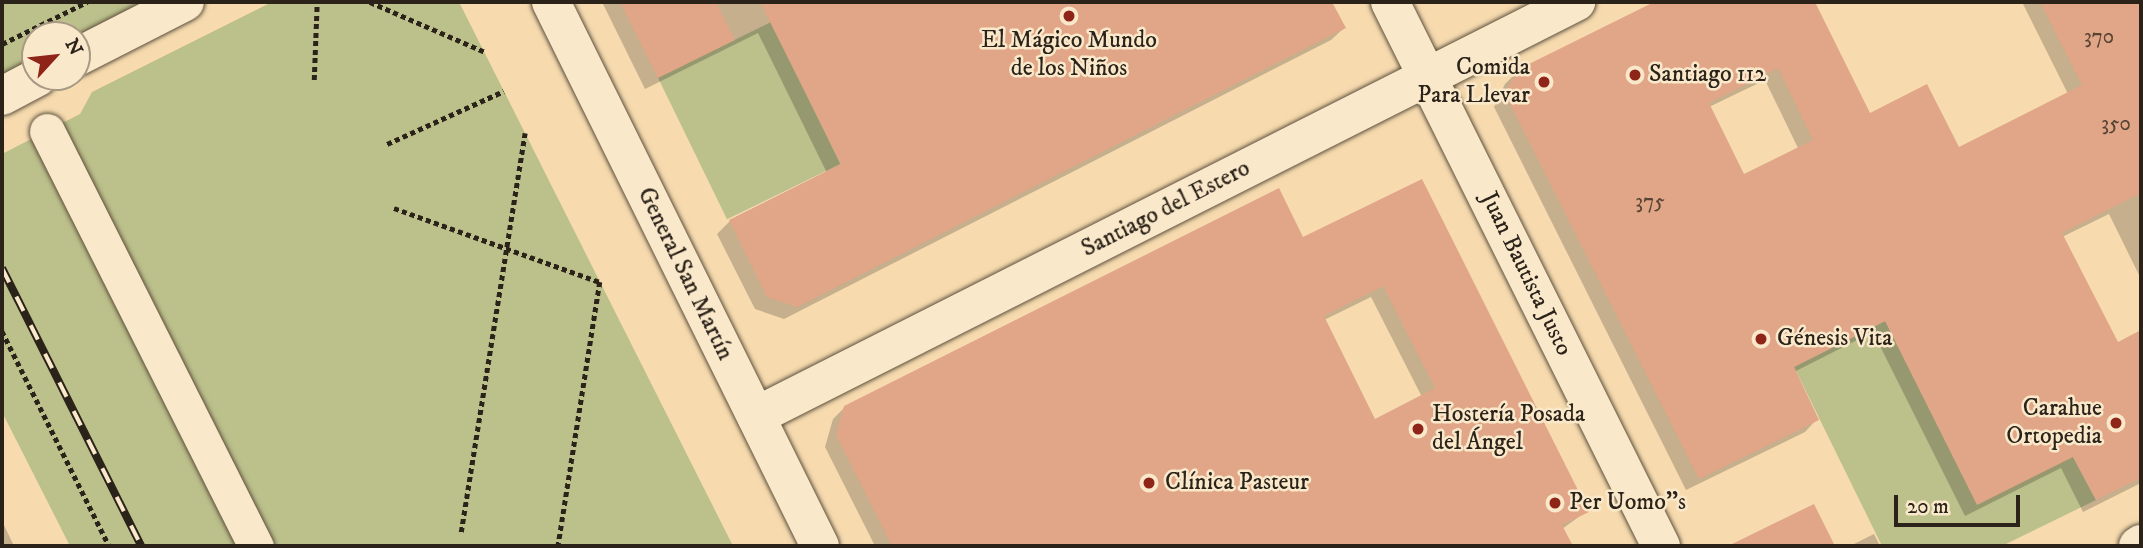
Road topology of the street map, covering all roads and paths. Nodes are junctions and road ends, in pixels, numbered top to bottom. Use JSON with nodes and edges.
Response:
{"nodes":[{"id":1,"x":87,"y":2,"type":"edge"},
{"id":2,"x":185,"y":2,"type":"edge"},
{"id":3,"x":317,"y":2,"type":"edge"},
{"id":4,"x":370,"y":2,"type":"edge"},
{"id":5,"x":551,"y":2,"type":"edge"},
{"id":6,"x":1390,"y":2,"type":"edge"},
{"id":7,"x":1576,"y":2,"type":"edge"},
{"id":8,"x":2,"y":44,"type":"edge"},
{"id":9,"x":91,"y":50,"type":"edge"},
{"id":10,"x":485,"y":52,"type":"dead end"},
{"id":11,"x":1427,"y":77,"type":"junction"},
{"id":12,"x":314,"y":80,"type":"dead end"},
{"id":13,"x":21,"y":86,"type":"edge"},
{"id":14,"x":504,"y":91,"type":"dead end"},
{"id":15,"x":2,"y":96,"type":"edge"},
{"id":16,"x":47,"y":131,"type":"dead end"},
{"id":17,"x":525,"y":133,"type":"dead end"},
{"id":18,"x":387,"y":144,"type":"dead end"},
{"id":19,"x":394,"y":208,"type":"dead end"},
{"id":20,"x":506,"y":248,"type":"junction"},
{"id":21,"x":2,"y":331,"type":"edge"},
{"id":22,"x":756,"y":416,"type":"junction"},
{"id":23,"x":461,"y":532,"type":"dead end"},
{"id":24,"x":109,"y":546,"type":"edge"},
{"id":25,"x":256,"y":546,"type":"edge"},
{"id":26,"x":558,"y":546,"type":"edge"},
{"id":27,"x":820,"y":546,"type":"edge"},
{"id":28,"x":1661,"y":546,"type":"edge"}],
"edges":[{"from":1,"to":8,"type":"path"},
{"from":2,"to":9,"type":"street"},
{"from":3,"to":12,"type":"path"},
{"from":4,"to":10,"type":"path"},
{"from":5,"to":22,"type":"street","name":"General San Martín"},
{"from":6,"to":11,"type":"street","name":"Juan Bautista Justo"},
{"from":7,"to":11,"type":"street","name":"Santiago del Estero"},
{"from":11,"to":22,"type":"street","name":"Santiago del Estero"},
{"from":11,"to":28,"type":"street","name":"Juan Bautista Justo"},
{"from":13,"to":15,"type":"street"},
{"from":14,"to":18,"type":"path"},
{"from":16,"to":25,"type":"street"},
{"from":17,"to":20,"type":"path"},
{"from":19,"to":20,"type":"path"},
{"from":20,"to":23,"type":"path"},
{"from":20,"to":26,"type":"path"},
{"from":21,"to":24,"type":"path"},
{"from":22,"to":27,"type":"street","name":"General San Martín"}]}
